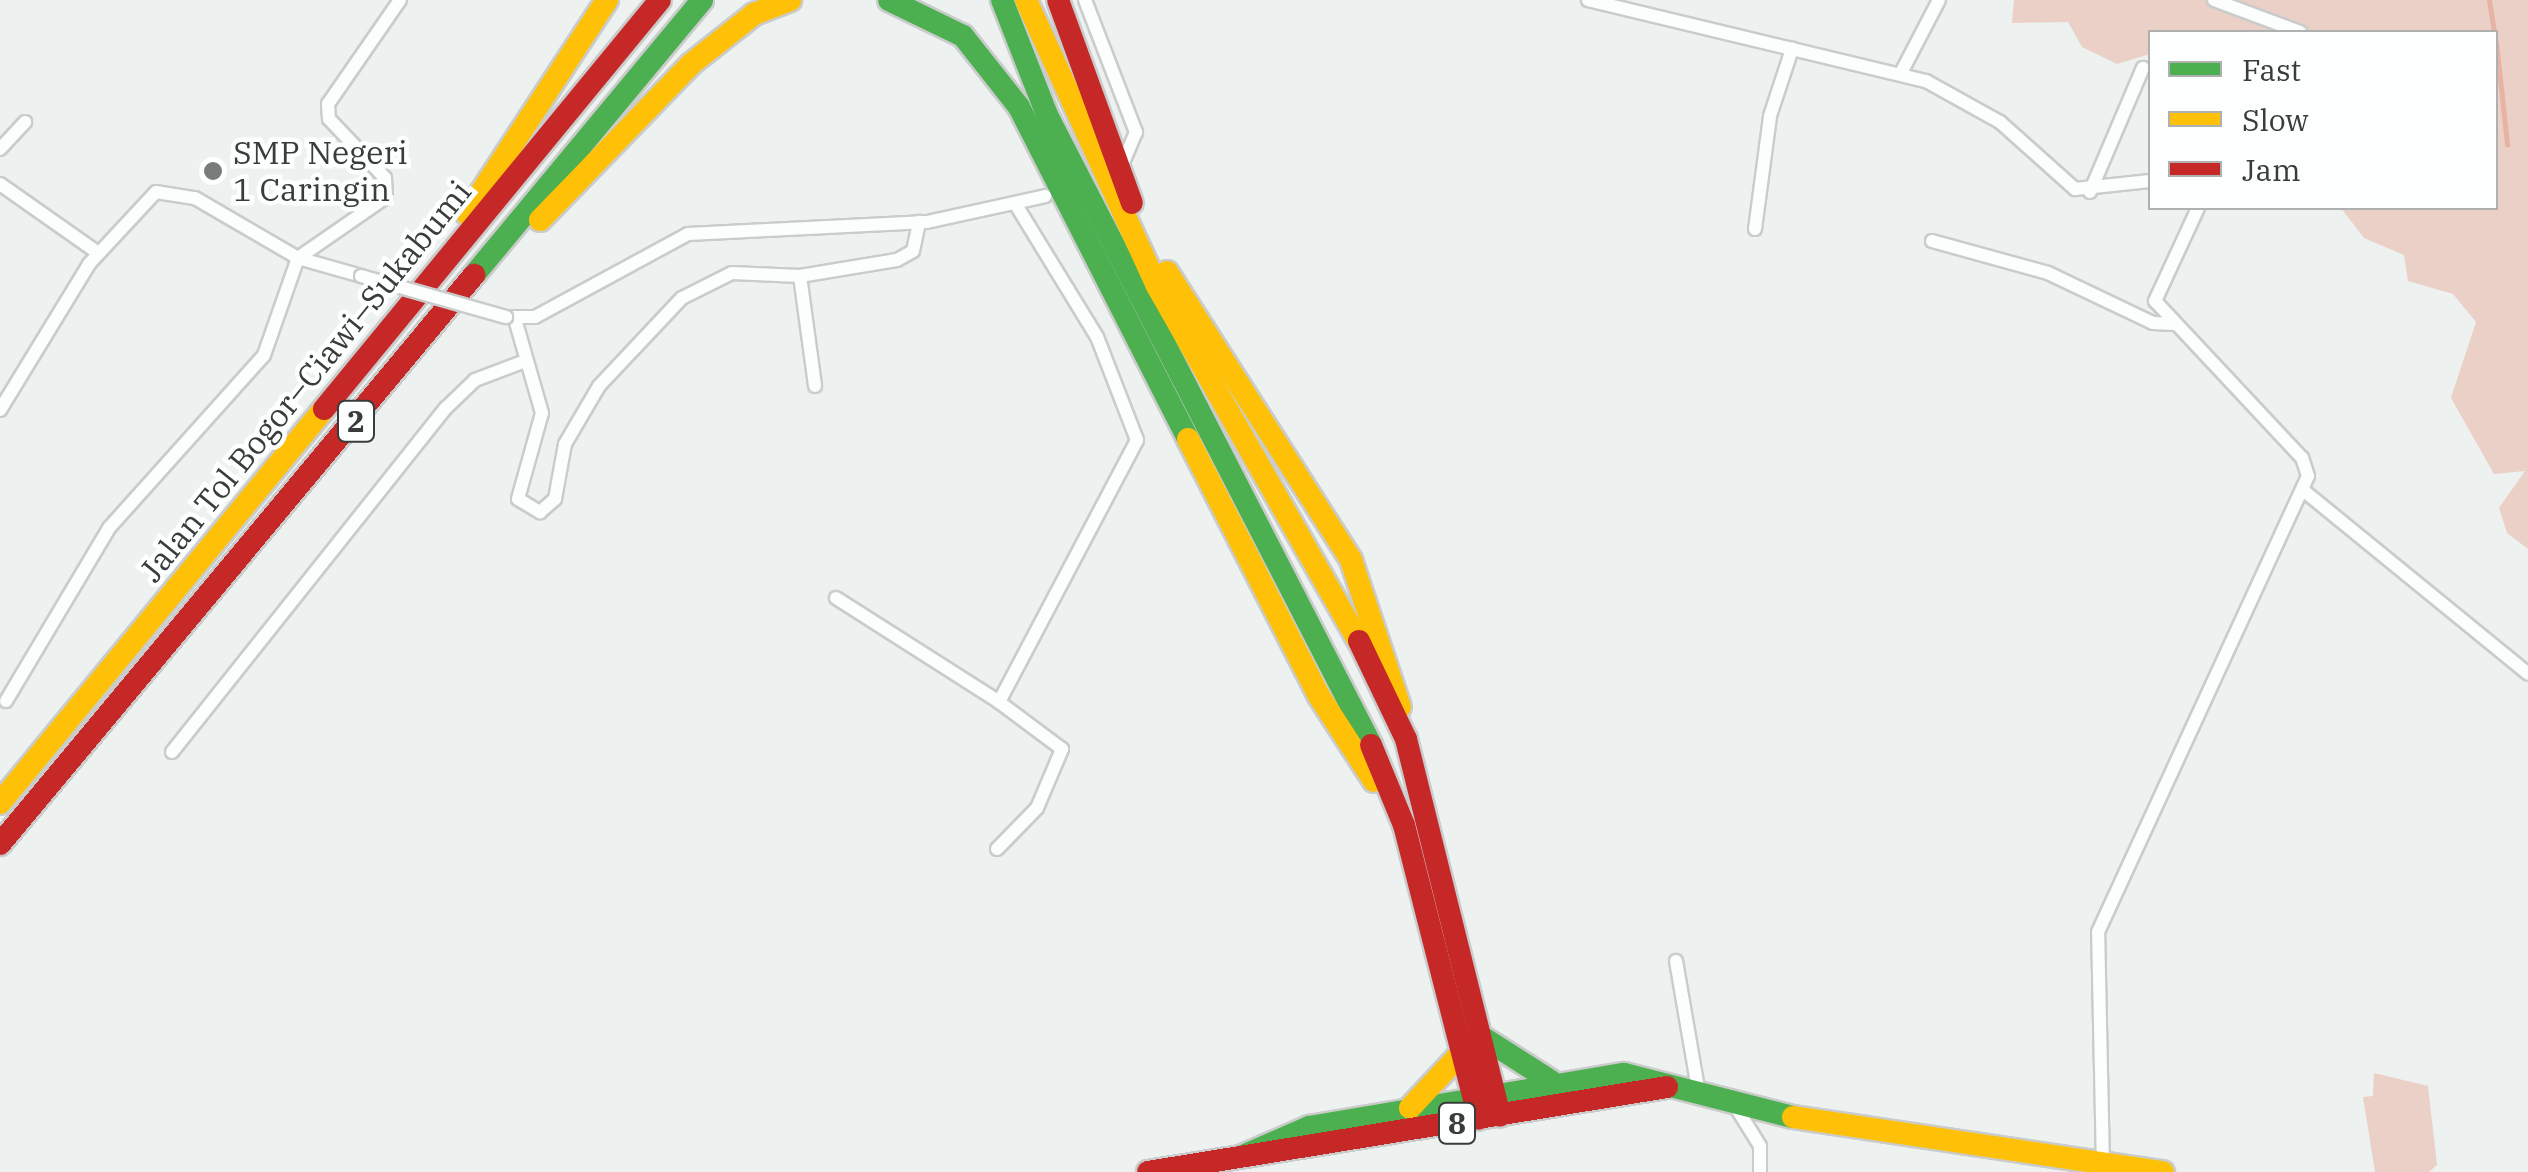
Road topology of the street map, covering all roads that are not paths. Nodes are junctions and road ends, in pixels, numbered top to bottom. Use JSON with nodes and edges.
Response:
{"nodes":[{"id":1,"x":400,"y":0,"type":"edge"},
{"id":2,"x":607,"y":0,"type":"edge"},
{"id":3,"x":660,"y":0,"type":"edge"},
{"id":4,"x":702,"y":0,"type":"edge"},
{"id":5,"x":790,"y":0,"type":"edge"},
{"id":6,"x":888,"y":0,"type":"edge"},
{"id":7,"x":1002,"y":0,"type":"edge"},
{"id":8,"x":1026,"y":0,"type":"edge"},
{"id":9,"x":1058,"y":0,"type":"edge"},
{"id":10,"x":1085,"y":0,"type":"edge"},
{"id":11,"x":1588,"y":0,"type":"edge"},
{"id":12,"x":1939,"y":0,"type":"edge"},
{"id":13,"x":2214,"y":0,"type":"edge"},
{"id":14,"x":2295,"y":30,"type":"edge"},
{"id":15,"x":1792,"y":49,"type":"junction"},
{"id":16,"x":2143,"y":68,"type":"dead end"},
{"id":17,"x":1901,"y":74,"type":"junction"},
{"id":18,"x":25,"y":122,"type":"dead end"},
{"id":19,"x":0,"y":149,"type":"edge"},
{"id":20,"x":1123,"y":162,"type":"dead end"},
{"id":21,"x":2148,"y":182,"type":"edge"},
{"id":22,"x":0,"y":184,"type":"edge"},
{"id":23,"x":2090,"y":192,"type":"junction"},
{"id":24,"x":1046,"y":196,"type":"dead end"},
{"id":25,"x":1016,"y":205,"type":"junction"},
{"id":26,"x":2197,"y":210,"type":"edge"},
{"id":27,"x":918,"y":222,"type":"junction"},
{"id":28,"x":1755,"y":228,"type":"dead end"},
{"id":29,"x":1932,"y":241,"type":"dead end"},
{"id":30,"x":98,"y":253,"type":"junction"},
{"id":31,"x":298,"y":258,"type":"junction"},
{"id":32,"x":800,"y":276,"type":"junction"},
{"id":33,"x":510,"y":318,"type":"junction"},
{"id":34,"x":2174,"y":324,"type":"junction"},
{"id":35,"x":386,"y":333,"type":"junction"},
{"id":36,"x":426,"y":338,"type":"junction"},
{"id":37,"x":525,"y":360,"type":"junction"},
{"id":38,"x":815,"y":386,"type":"dead end"},
{"id":39,"x":0,"y":410,"type":"edge"},
{"id":40,"x":2304,"y":492,"type":"junction"},
{"id":41,"x":836,"y":598,"type":"dead end"},
{"id":42,"x":2528,"y":674,"type":"edge"},
{"id":43,"x":6,"y":701,"type":"dead end"},
{"id":44,"x":999,"y":702,"type":"junction"},
{"id":45,"x":1406,"y":739,"type":"junction"},
{"id":46,"x":172,"y":752,"type":"dead end"},
{"id":47,"x":0,"y":803,"type":"edge"},
{"id":48,"x":1404,"y":825,"type":"junction"},
{"id":49,"x":2,"y":841,"type":"edge"},
{"id":50,"x":997,"y":848,"type":"dead end"},
{"id":51,"x":1676,"y":961,"type":"dead end"},
{"id":52,"x":1474,"y":1044,"type":"junction"},
{"id":53,"x":1551,"y":1080,"type":"junction"},
{"id":54,"x":1668,"y":1087,"type":"junction"},
{"id":55,"x":1699,"y":1094,"type":"junction"},
{"id":56,"x":1734,"y":1104,"type":"junction"},
{"id":57,"x":1488,"y":1106,"type":"junction"},
{"id":58,"x":1407,"y":1110,"type":"junction"},
{"id":59,"x":1245,"y":1155,"type":"junction"},
{"id":60,"x":2102,"y":1166,"type":"junction"},
{"id":61,"x":1148,"y":1172,"type":"edge"},
{"id":62,"x":1760,"y":1172,"type":"edge"},
{"id":63,"x":2163,"y":1172,"type":"edge"}],
"edges":[{"from":1,"to":31,"type":"street"},
{"from":2,"to":35,"type":"highway"},
{"from":3,"to":35,"type":"highway","name":"Jalan Tol Bogor–Ciawi–Sukabumi","number":"2"},
{"from":4,"to":36,"type":"highway","name":"Jalan Tol Bogor–Ciawi–Sukabumi","number":"2"},
{"from":5,"to":36,"type":"highway"},
{"from":6,"to":48,"type":"highway"},
{"from":7,"to":48,"type":"highway"},
{"from":8,"to":45,"type":"highway"},
{"from":9,"to":45,"type":"highway"},
{"from":10,"to":20,"type":"street"},
{"from":11,"to":15,"type":"street"},
{"from":12,"to":17,"type":"street"},
{"from":13,"to":14,"type":"street"},
{"from":15,"to":17,"type":"street"},
{"from":15,"to":28,"type":"street"},
{"from":16,"to":23,"type":"street"},
{"from":17,"to":23,"type":"street"},
{"from":18,"to":19,"type":"street"},
{"from":21,"to":23,"type":"street"},
{"from":22,"to":30,"type":"street"},
{"from":24,"to":25,"type":"street"},
{"from":25,"to":27,"type":"street"},
{"from":25,"to":44,"type":"street"},
{"from":26,"to":34,"type":"street"},
{"from":27,"to":32,"type":"street"},
{"from":27,"to":33,"type":"street"},
{"from":29,"to":34,"type":"street"},
{"from":30,"to":31,"type":"street"},
{"from":30,"to":39,"type":"street"},
{"from":31,"to":33,"type":"street","bridge":true},
{"from":31,"to":43,"type":"street"},
{"from":32,"to":37,"type":"street"},
{"from":32,"to":38,"type":"street"},
{"from":33,"to":37,"type":"street"},
{"from":34,"to":40,"type":"street"},
{"from":35,"to":47,"type":"highway","name":"Jalan Tol Bogor–Ciawi–Sukabumi","number":"2"},
{"from":36,"to":49,"type":"highway","name":"Jalan Tol Bogor–Ciawi–Sukabumi","number":"2"},
{"from":37,"to":46,"type":"street"},
{"from":40,"to":42,"type":"street"},
{"from":40,"to":60,"type":"street"},
{"from":41,"to":44,"type":"street"},
{"from":44,"to":50,"type":"street"},
{"from":45,"to":52,"type":"highway"},
{"from":48,"to":52,"type":"highway"},
{"from":51,"to":55,"type":"street"},
{"from":52,"to":53,"type":"highway"},
{"from":52,"to":57,"type":"highway"},
{"from":52,"to":58,"type":"highway"},
{"from":53,"to":54,"type":"highway","number":"8"},
{"from":53,"to":57,"type":"highway","number":"8"},
{"from":54,"to":55,"type":"highway","number":"8"},
{"from":54,"to":57,"type":"highway","number":"8"},
{"from":55,"to":56,"type":"highway","number":"8"},
{"from":56,"to":60,"type":"highway","number":"8"},
{"from":56,"to":62,"type":"street"},
{"from":57,"to":58,"type":"highway","number":"8"},
{"from":57,"to":59,"type":"highway","number":"8"},
{"from":58,"to":59,"type":"highway","number":"8"},
{"from":59,"to":61,"type":"highway","number":"8"},
{"from":60,"to":63,"type":"highway","number":"8"}]}
